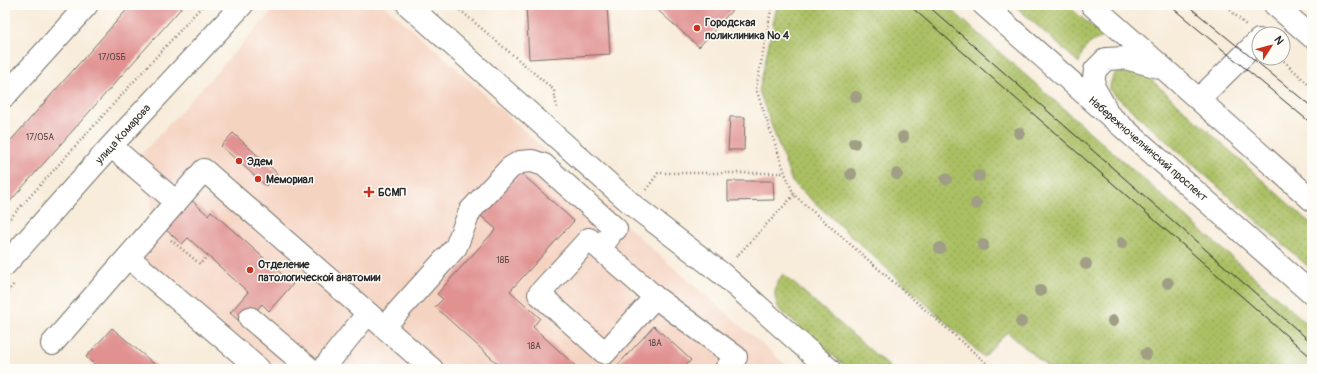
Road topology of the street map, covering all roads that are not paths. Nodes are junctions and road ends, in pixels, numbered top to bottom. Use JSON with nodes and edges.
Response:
{"nodes":[{"id":1,"x":86,"y":5,"type":"edge"},
{"id":2,"x":242,"y":5,"type":"edge"},
{"id":3,"x":408,"y":5,"type":"edge"},
{"id":4,"x":984,"y":5,"type":"edge"},
{"id":5,"x":1092,"y":5,"type":"edge"},
{"id":6,"x":1275,"y":5,"type":"edge"},
{"id":7,"x":1312,"y":37,"type":"edge"},
{"id":8,"x":1251,"y":42,"type":"edge"},
{"id":9,"x":1164,"y":68,"type":"junction"},
{"id":10,"x":5,"y":96,"type":"edge"},
{"id":11,"x":1199,"y":100,"type":"junction"},
{"id":12,"x":1113,"y":118,"type":"junction"},
{"id":13,"x":111,"y":146,"type":"junction"},
{"id":14,"x":1312,"y":200,"type":"edge"},
{"id":15,"x":175,"y":201,"type":"junction"},
{"id":16,"x":635,"y":207,"type":"junction"},
{"id":17,"x":616,"y":229,"type":"junction"},
{"id":18,"x":599,"y":248,"type":"junction"},
{"id":19,"x":128,"y":256,"type":"junction"},
{"id":20,"x":5,"y":265,"type":"edge"},
{"id":21,"x":1312,"y":294,"type":"edge"},
{"id":22,"x":655,"y":297,"type":"junction"},
{"id":23,"x":250,"y":318,"type":"dead end"},
{"id":24,"x":376,"y":320,"type":"junction"},
{"id":25,"x":52,"y":344,"type":"dead end"},
{"id":26,"x":736,"y":365,"type":"edge"},
{"id":27,"x":259,"y":369,"type":"edge"},
{"id":28,"x":310,"y":369,"type":"edge"},
{"id":29,"x":323,"y":369,"type":"edge"},
{"id":30,"x":432,"y":369,"type":"edge"},
{"id":31,"x":829,"y":369,"type":"edge"}],
"edges":[{"from":1,"to":10,"type":"main road"},
{"from":2,"to":13,"type":"main road","name":"улица Комарова"},
{"from":3,"to":16,"type":"main road"},
{"from":4,"to":12,"type":"main road","name":"Набережночелнинский проспект"},
{"from":5,"to":9,"type":"main road"},
{"from":6,"to":7,"type":"main road"},
{"from":8,"to":11,"type":"main road"},
{"from":9,"to":11,"type":"main road"},
{"from":9,"to":12,"type":"main road"},
{"from":11,"to":14,"type":"main road"},
{"from":12,"to":21,"type":"main road","name":"Набережночелнинский проспект"},
{"from":13,"to":15,"type":"main road"},
{"from":13,"to":20,"type":"main road","name":"улица Комарова"},
{"from":15,"to":19,"type":"main road"},
{"from":15,"to":24,"type":"main road"},
{"from":16,"to":17,"type":"main road"},
{"from":16,"to":31,"type":"main road"},
{"from":17,"to":18,"type":"main road"},
{"from":17,"to":24,"type":"main road"},
{"from":18,"to":22,"type":"main road"},
{"from":18,"to":22,"type":"main road"},
{"from":19,"to":25,"type":"main road"},
{"from":19,"to":27,"type":"main road"},
{"from":22,"to":26,"type":"main road"},
{"from":23,"to":28,"type":"main road"},
{"from":24,"to":29,"type":"main road"},
{"from":24,"to":30,"type":"main road"}]}
